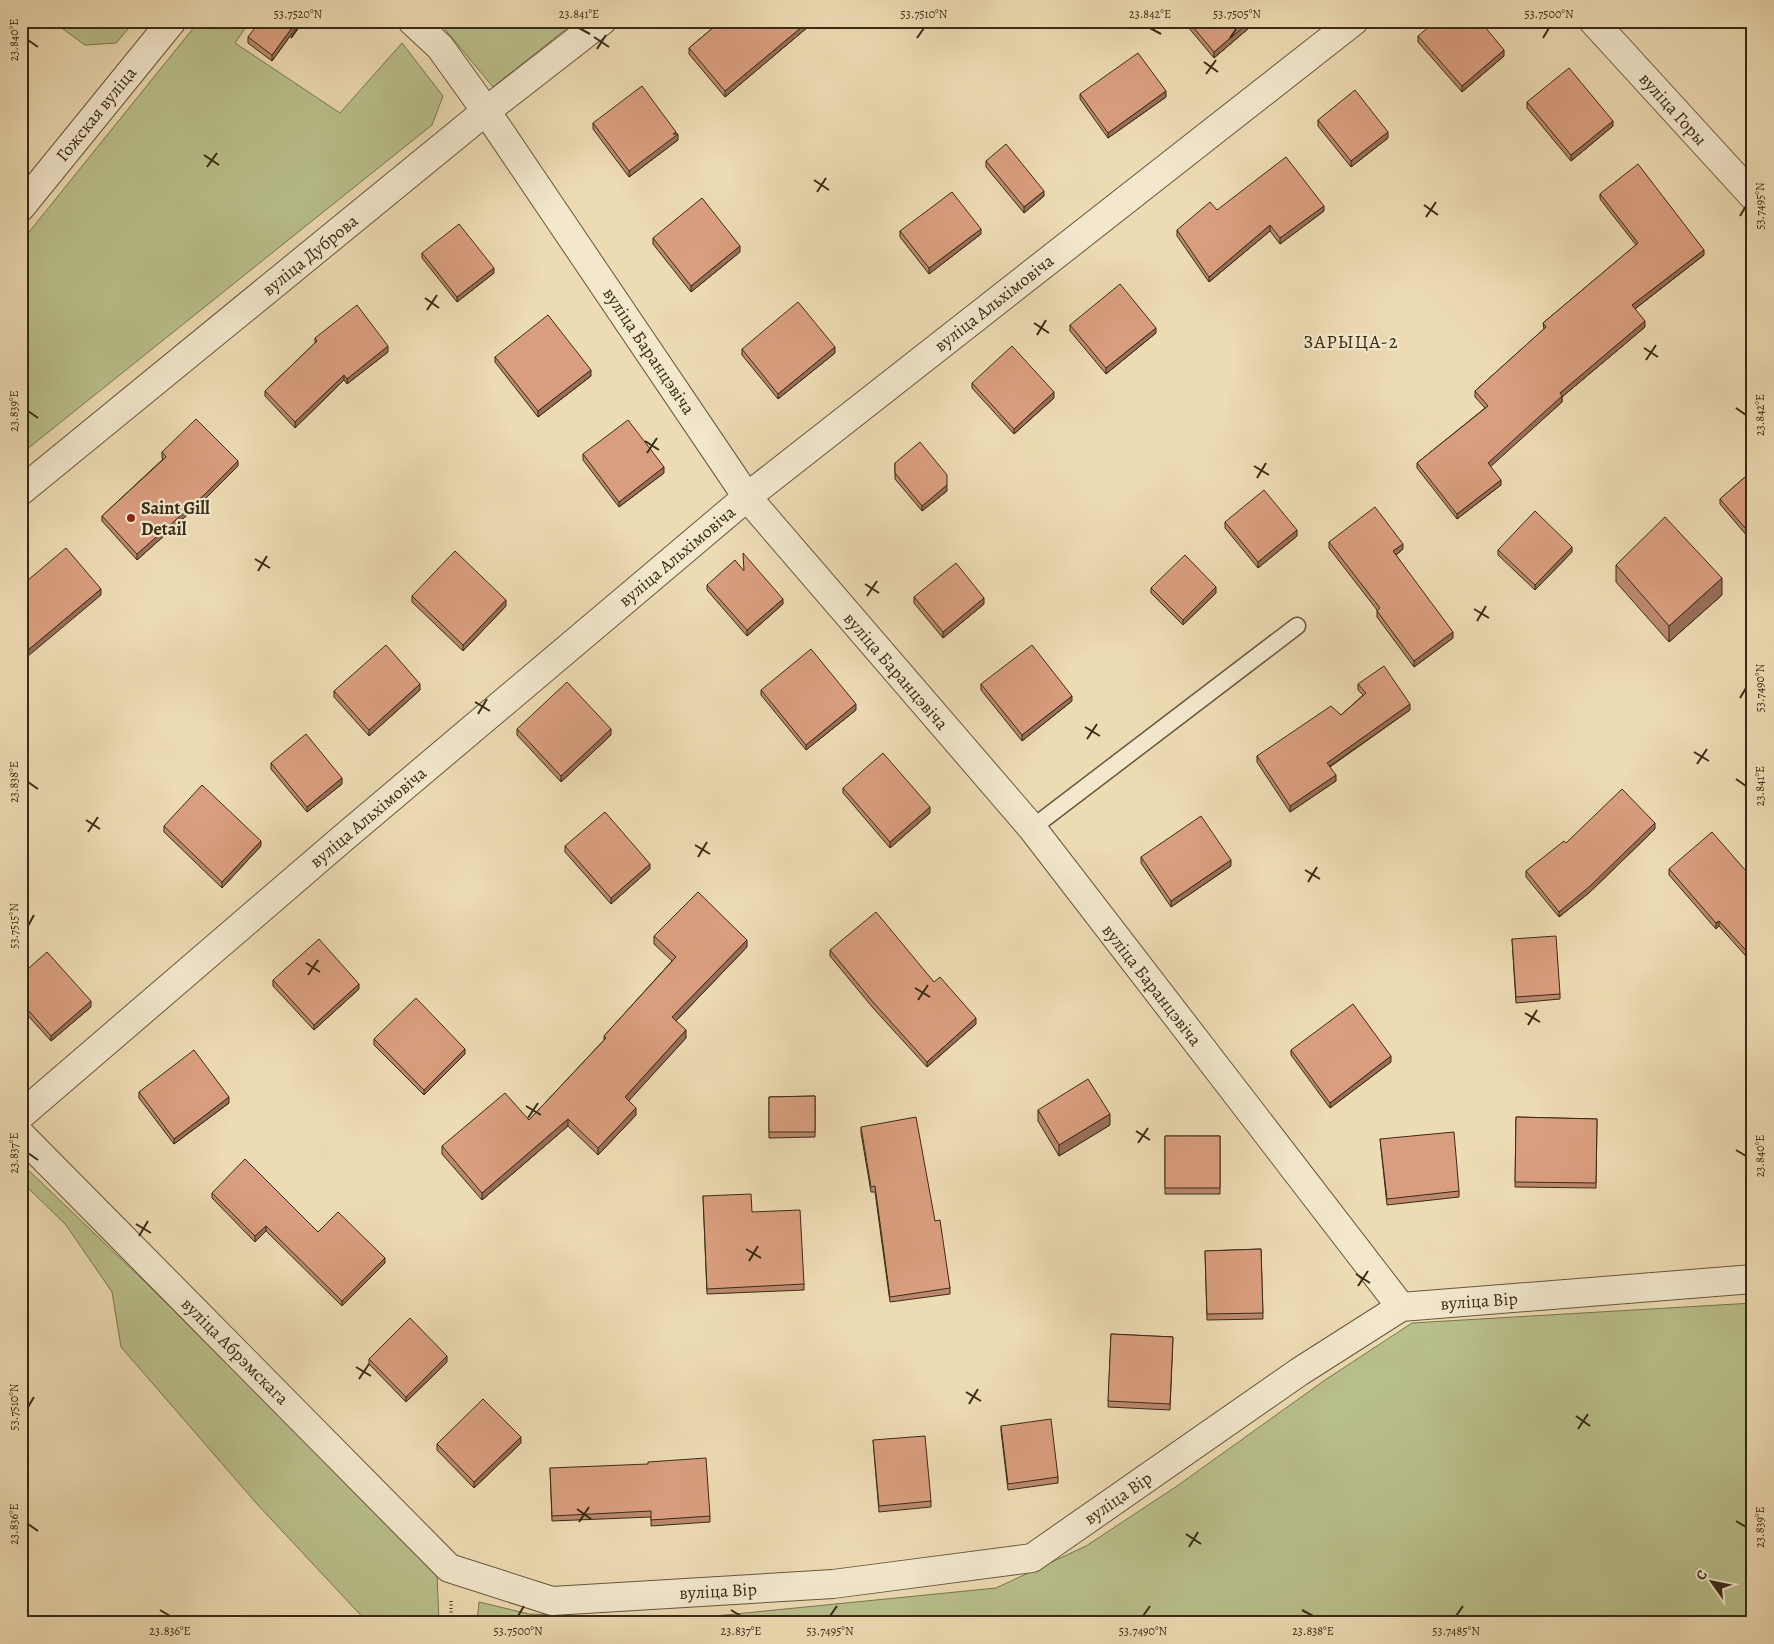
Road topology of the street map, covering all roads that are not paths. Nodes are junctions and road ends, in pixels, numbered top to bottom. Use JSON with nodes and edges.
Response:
{"nodes":[{"id":1,"x":172,"y":21,"type":"edge"},
{"id":2,"x":412,"y":21,"type":"edge"},
{"id":3,"x":602,"y":21,"type":"edge"},
{"id":4,"x":1354,"y":21,"type":"edge"},
{"id":5,"x":1594,"y":21,"type":"edge"},
{"id":6,"x":486,"y":111,"type":"junction"},
{"id":7,"x":1753,"y":196,"type":"edge"},
{"id":8,"x":21,"y":207,"type":"edge"},
{"id":9,"x":21,"y":491,"type":"edge"},
{"id":10,"x":747,"y":497,"type":"junction"},
{"id":11,"x":1297,"y":626,"type":"dead end"},
{"id":12,"x":1032,"y":828,"type":"junction"},
{"id":13,"x":21,"y":1115,"type":"edge"},
{"id":14,"x":21,"y":1134,"type":"edge"},
{"id":15,"x":1753,"y":1279,"type":"edge"},
{"id":16,"x":1401,"y":1307,"type":"junction"},
{"id":17,"x":449,"y":1568,"type":"joint"}],
"edges":[{"from":1,"to":8,"type":"street","name":"Гожская вуліца"},
{"from":2,"to":6,"type":"street","name":"вуліца Баранцэвіча"},
{"from":3,"to":6,"type":"street","name":"вуліца Дуброва"},
{"from":4,"to":10,"type":"street","name":"вуліца Альхімовіча"},
{"from":5,"to":7,"type":"street","name":"вуліца Горы"},
{"from":6,"to":9,"type":"street","name":"вуліца Дуброва"},
{"from":6,"to":10,"type":"street","name":"вуліца Баранцэвіча"},
{"from":10,"to":12,"type":"street","name":"вуліца Баранцэвіча"},
{"from":10,"to":13,"type":"street","name":"вуліца Альхімовіча"},
{"from":11,"to":12,"type":"lane"},
{"from":12,"to":16,"type":"street","name":"вуліца Баранцэвіча"},
{"from":14,"to":17,"type":"street","name":"вуліца Абрэмскага"},
{"from":15,"to":16,"type":"street","name":"вуліца Вір"},
{"from":16,"to":17,"type":"street","name":"вуліца Вір"}]}
